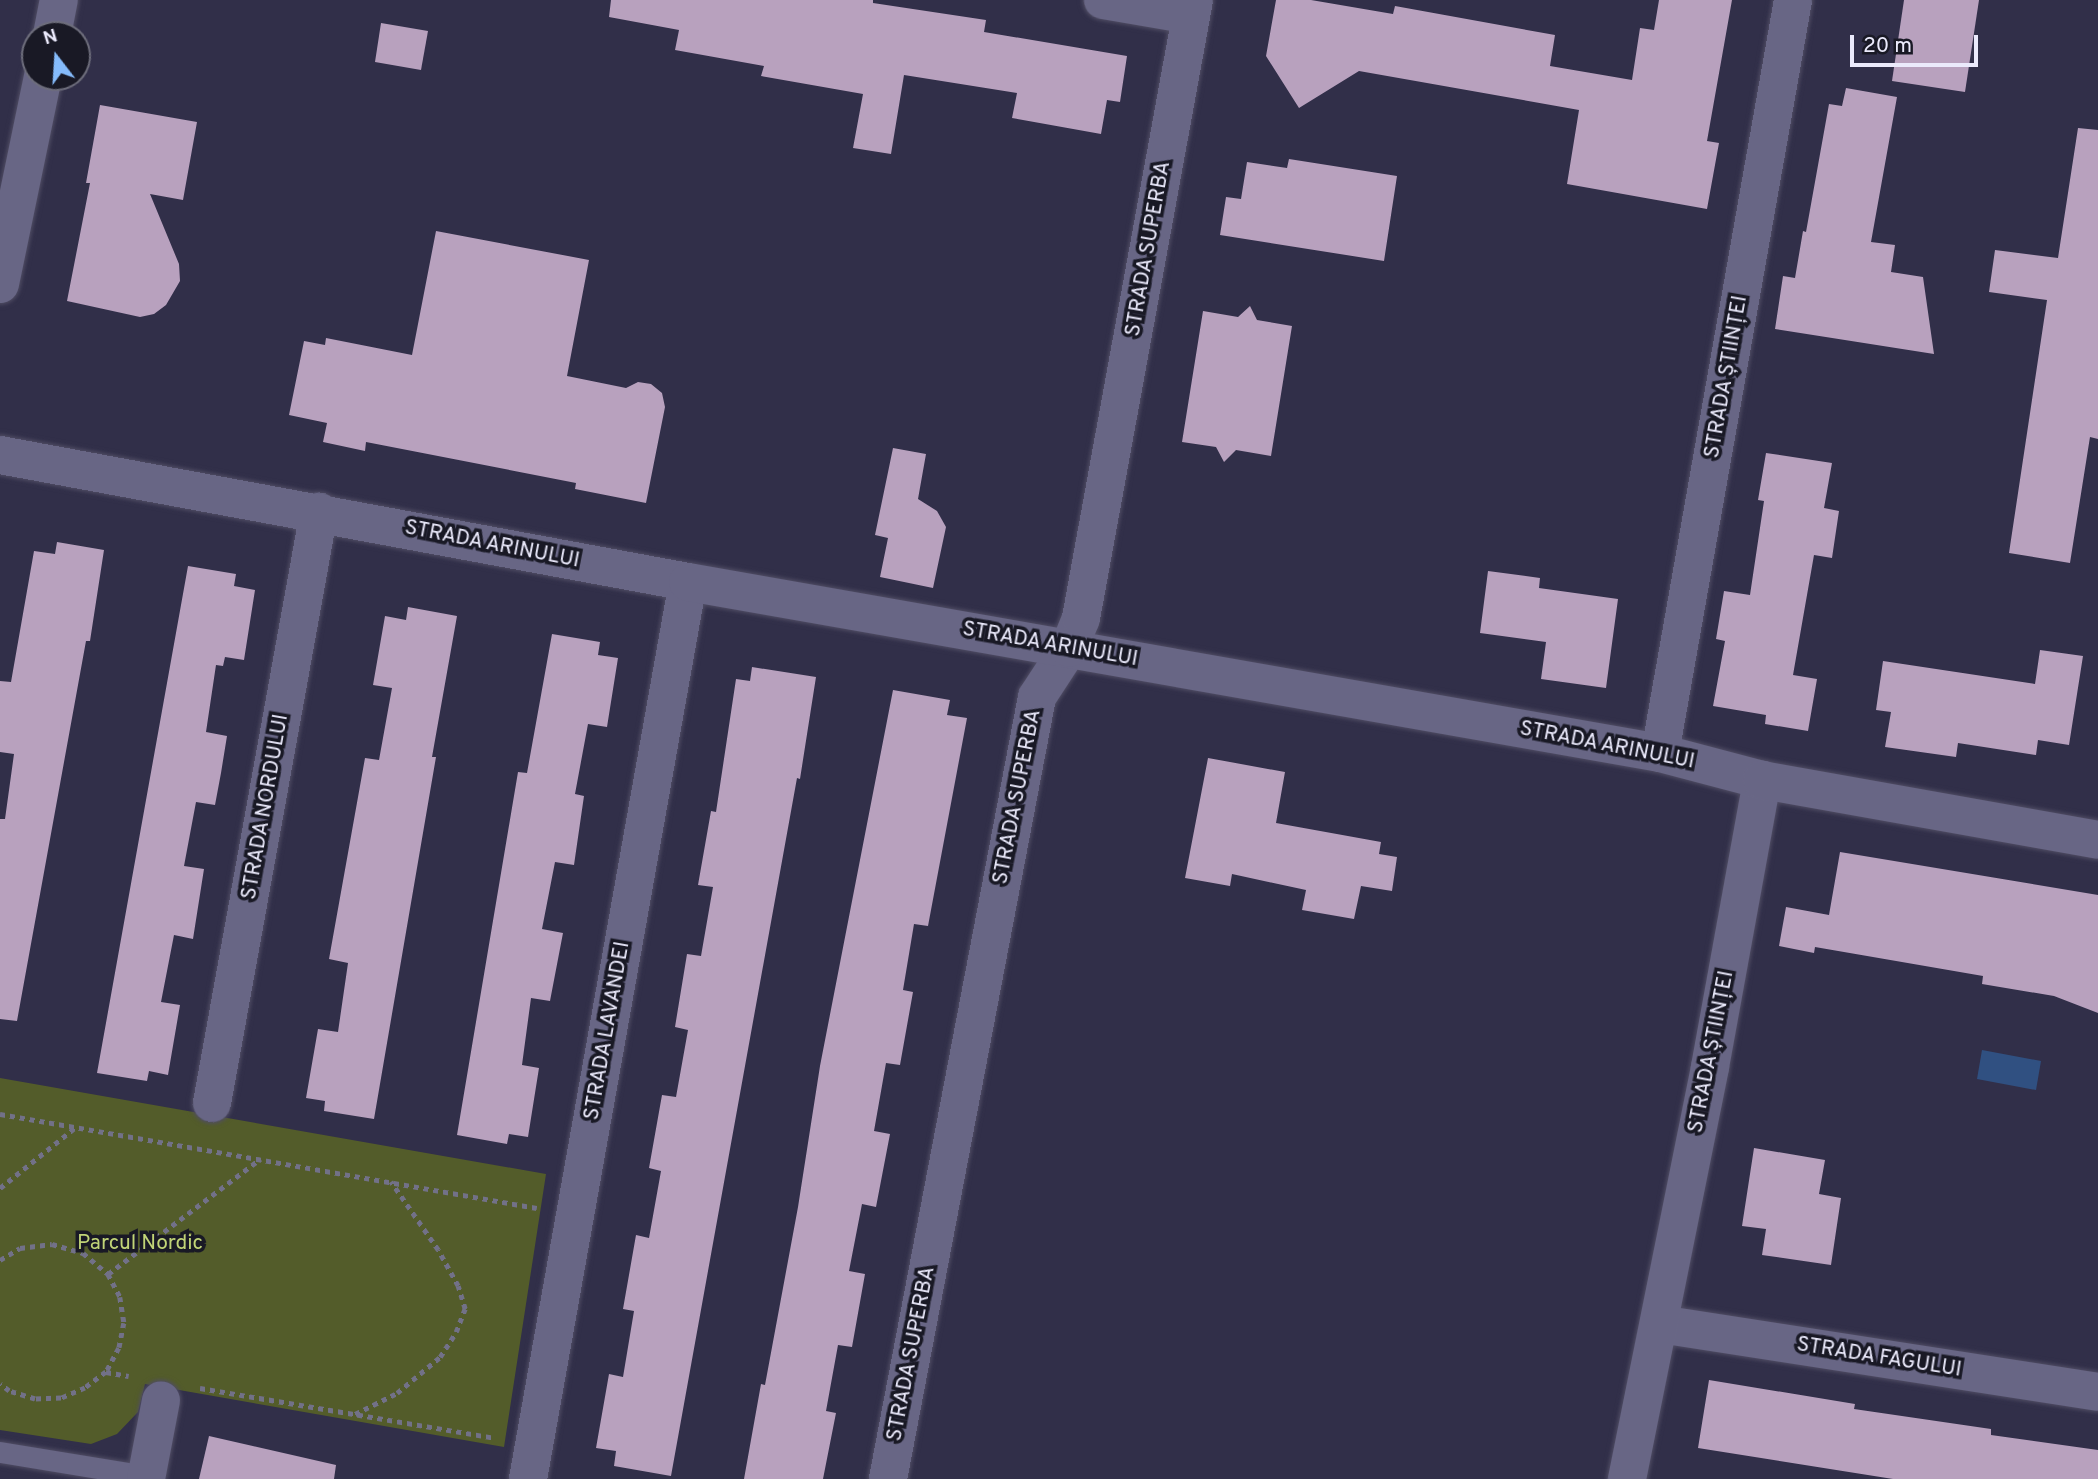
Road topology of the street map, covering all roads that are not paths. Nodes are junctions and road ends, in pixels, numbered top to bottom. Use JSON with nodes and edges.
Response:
{"nodes":[{"id":1,"x":59,"y":0,"type":"edge"},
{"id":2,"x":1103,"y":0,"type":"edge"},
{"id":3,"x":1793,"y":0,"type":"edge"},
{"id":4,"x":1192,"y":7,"type":"edge"},
{"id":5,"x":55,"y":21,"type":"edge"},
{"id":6,"x":40,"y":91,"type":"edge"},
{"id":7,"x":0,"y":284,"type":"edge"},
{"id":8,"x":0,"y":455,"type":"edge"},
{"id":9,"x":319,"y":512,"type":"junction"},
{"id":10,"x":688,"y":582,"type":"junction"},
{"id":11,"x":1069,"y":648,"type":"junction"},
{"id":12,"x":1660,"y":753,"type":"junction"},
{"id":13,"x":1762,"y":780,"type":"junction"},
{"id":14,"x":2098,"y":840,"type":"edge"},
{"id":15,"x":212,"y":1103,"type":"dead end"},
{"id":16,"x":1659,"y":1324,"type":"junction"},
{"id":17,"x":164,"y":1388,"type":"road end"},
{"id":18,"x":2098,"y":1392,"type":"edge"},
{"id":19,"x":0,"y":1452,"type":"edge"},
{"id":20,"x":531,"y":1462,"type":"edge"},
{"id":21,"x":147,"y":1477,"type":"edge"},
{"id":22,"x":888,"y":1479,"type":"edge"},
{"id":23,"x":1627,"y":1479,"type":"edge"}],
"edges":[{"from":1,"to":5,"type":"street"},
{"from":2,"to":4,"type":"street"},
{"from":3,"to":12,"type":"street","name":"STRADA ȘTIINȚEI"},
{"from":4,"to":11,"type":"street","name":"STRADA SUPERBA"},
{"from":6,"to":7,"type":"street"},
{"from":8,"to":9,"type":"street","name":"STRADA ARINULUI"},
{"from":9,"to":10,"type":"street","name":"STRADA ARINULUI"},
{"from":9,"to":15,"type":"street","name":"STRADA NORDULUI"},
{"from":10,"to":11,"type":"street","name":"STRADA ARINULUI"},
{"from":10,"to":20,"type":"street","name":"STRADA LAVANDEI"},
{"from":11,"to":12,"type":"street","name":"STRADA ARINULUI"},
{"from":11,"to":22,"type":"street","name":"STRADA SUPERBA"},
{"from":12,"to":13,"type":"street","name":"STRADA ARINULUI"},
{"from":13,"to":14,"type":"street","name":"STRADA ARINULUI"},
{"from":13,"to":16,"type":"street","name":"STRADA ȘTIINȚEI"},
{"from":16,"to":18,"type":"street","name":"STRADA FAGULUI"},
{"from":16,"to":23,"type":"street","name":"STRADA ȘTIINȚEI"},
{"from":17,"to":21,"type":"street"},
{"from":19,"to":21,"type":"lane"}]}
